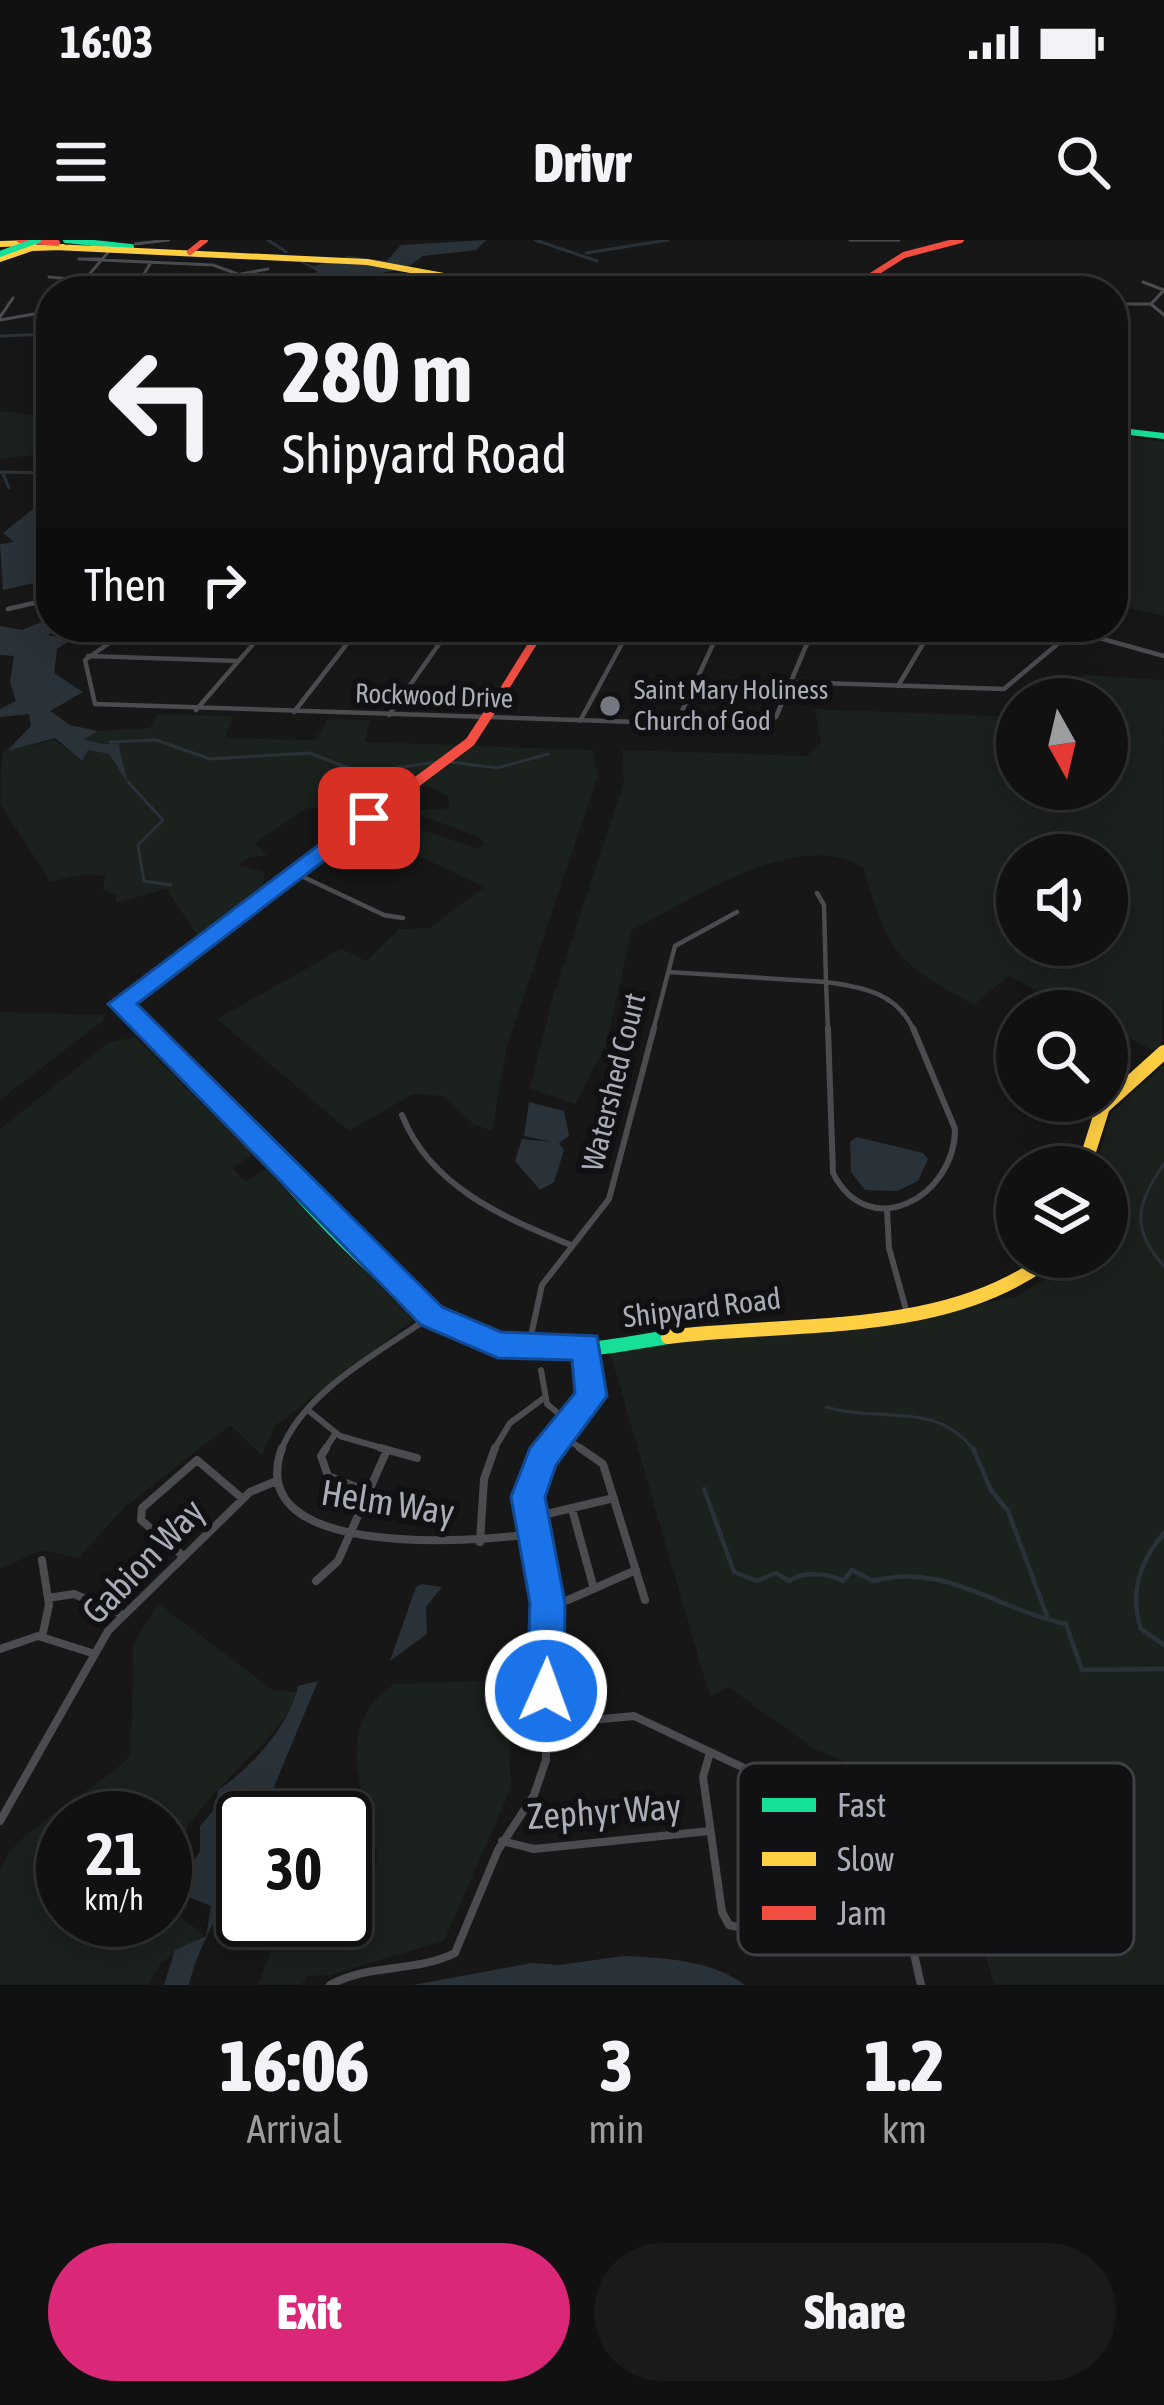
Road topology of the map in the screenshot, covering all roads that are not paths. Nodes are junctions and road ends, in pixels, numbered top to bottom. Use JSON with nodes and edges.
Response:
{"nodes":[{"id":1,"x":169,"y":240,"type":"edge"},
{"id":2,"x":205,"y":240,"type":"edge"},
{"id":3,"x":850,"y":240,"type":"edge"},
{"id":4,"x":898,"y":240,"type":"edge"},
{"id":5,"x":955,"y":241,"type":"edge"},
{"id":6,"x":64,"y":243,"type":"edge"},
{"id":7,"x":19,"y":244,"type":"edge"},
{"id":8,"x":133,"y":245,"type":"junction"},
{"id":9,"x":191,"y":251,"type":"junction"},
{"id":10,"x":105,"y":254,"type":"junction"},
{"id":11,"x":151,"y":262,"type":"junction"},
{"id":12,"x":179,"y":263,"type":"junction"},
{"id":13,"x":417,"y":267,"type":"junction"},
{"id":14,"x":268,"y":269,"type":"dead end"},
{"id":15,"x":145,"y":274,"type":"dead end"},
{"id":16,"x":241,"y":274,"type":"joint"},
{"id":17,"x":85,"y":276,"type":"edge"},
{"id":18,"x":458,"y":276,"type":"edge"},
{"id":19,"x":463,"y":276,"type":"edge"},
{"id":20,"x":871,"y":276,"type":"edge"},
{"id":21,"x":1143,"y":282,"type":"dead end"},
{"id":22,"x":1164,"y":290,"type":"edge"},
{"id":23,"x":13,"y":298,"type":"dead end"},
{"id":24,"x":1128,"y":304,"type":"edge"},
{"id":25,"x":1151,"y":304,"type":"junction"},
{"id":26,"x":36,"y":313,"type":"edge"},
{"id":27,"x":1164,"y":315,"type":"edge"},
{"id":28,"x":0,"y":319,"type":"edge"},
{"id":29,"x":1128,"y":430,"type":"edge"},
{"id":30,"x":1164,"y":434,"type":"edge"},
{"id":31,"x":36,"y":602,"type":"edge"},
{"id":32,"x":8,"y":609,"type":"dead end"},
{"id":33,"x":109,"y":642,"type":"edge"},
{"id":34,"x":255,"y":642,"type":"edge"},
{"id":35,"x":348,"y":642,"type":"edge"},
{"id":36,"x":441,"y":642,"type":"edge"},
{"id":37,"x":534,"y":642,"type":"edge"},
{"id":38,"x":623,"y":642,"type":"edge"},
{"id":39,"x":714,"y":642,"type":"edge"},
{"id":40,"x":807,"y":642,"type":"edge"},
{"id":41,"x":924,"y":642,"type":"edge"},
{"id":42,"x":1060,"y":642,"type":"edge"},
{"id":43,"x":1113,"y":642,"type":"edge"},
{"id":44,"x":88,"y":656,"type":"junction"},
{"id":45,"x":1164,"y":656,"type":"edge"},
{"id":46,"x":238,"y":661,"type":"junction"},
{"id":47,"x":791,"y":682,"type":"junction"},
{"id":48,"x":898,"y":686,"type":"junction"},
{"id":49,"x":196,"y":710,"type":"junction"},
{"id":50,"x":294,"y":712,"type":"junction"},
{"id":51,"x":389,"y":716,"type":"junction"},
{"id":52,"x":486,"y":718,"type":"junction"},
{"id":53,"x":580,"y":721,"type":"junction"},
{"id":54,"x":676,"y":724,"type":"junction"},
{"id":55,"x":297,"y":874,"type":"junction"},
{"id":56,"x":818,"y":893,"type":"dead end"},
{"id":57,"x":737,"y":912,"type":"dead end"},
{"id":58,"x":403,"y":918,"type":"dead end"},
{"id":59,"x":667,"y":971,"type":"junction"},
{"id":60,"x":826,"y":982,"type":"junction"},
{"id":61,"x":1164,"y":1052,"type":"edge"},
{"id":62,"x":402,"y":1115,"type":"dead end"},
{"id":63,"x":1091,"y":1146,"type":"edge"},
{"id":64,"x":886,"y":1208,"type":"junction"},
{"id":65,"x":571,"y":1245,"type":"junction"},
{"id":66,"x":1028,"y":1278,"type":"edge"},
{"id":67,"x":907,"y":1313,"type":"junction"},
{"id":68,"x":431,"y":1316,"type":"junction"},
{"id":69,"x":586,"y":1346,"type":"junction"},
{"id":70,"x":528,"y":1349,"type":"junction"},
{"id":71,"x":541,"y":1370,"type":"dead end"},
{"id":72,"x":544,"y":1398,"type":"junction"},
{"id":73,"x":309,"y":1411,"type":"junction"},
{"id":74,"x":570,"y":1423,"type":"junction"},
{"id":75,"x":335,"y":1434,"type":"junction"},
{"id":76,"x":560,"y":1434,"type":"junction"},
{"id":77,"x":387,"y":1450,"type":"junction"},
{"id":78,"x":417,"y":1458,"type":"dead end"},
{"id":79,"x":274,"y":1482,"type":"junction"},
{"id":80,"x":369,"y":1492,"type":"junction"},
{"id":81,"x":614,"y":1498,"type":"junction"},
{"id":82,"x":243,"y":1499,"type":"junction"},
{"id":83,"x":572,"y":1508,"type":"junction"},
{"id":84,"x":528,"y":1519,"type":"junction"},
{"id":85,"x":352,"y":1529,"type":"junction"},
{"id":86,"x":532,"y":1534,"type":"junction"},
{"id":87,"x":480,"y":1541,"type":"junction"},
{"id":88,"x":183,"y":1556,"type":"junction"},
{"id":89,"x":42,"y":1560,"type":"dead end"},
{"id":90,"x":635,"y":1570,"type":"junction"},
{"id":91,"x":316,"y":1581,"type":"dead end"},
{"id":92,"x":594,"y":1588,"type":"junction"},
{"id":93,"x":48,"y":1598,"type":"junction"},
{"id":94,"x":645,"y":1600,"type":"dead end"},
{"id":95,"x":548,"y":1603,"type":"junction"},
{"id":96,"x":123,"y":1615,"type":"junction"},
{"id":97,"x":43,"y":1637,"type":"junction"},
{"id":98,"x":0,"y":1649,"type":"edge"},
{"id":99,"x":92,"y":1653,"type":"junction"},
{"id":100,"x":550,"y":1724,"type":"junction"},
{"id":101,"x":709,"y":1755,"type":"junction"},
{"id":102,"x":738,"y":1767,"type":"edge"},
{"id":103,"x":0,"y":1821,"type":"edge"},
{"id":104,"x":710,"y":1831,"type":"junction"},
{"id":105,"x":502,"y":1841,"type":"junction"},
{"id":106,"x":738,"y":1926,"type":"edge"},
{"id":107,"x":914,"y":1955,"type":"edge"},
{"id":108,"x":330,"y":1985,"type":"edge"},
{"id":109,"x":921,"y":1985,"type":"edge"}],
"edges":[{"from":1,"to":8,"type":"street"},
{"from":2,"to":9,"type":"main road"},
{"from":3,"to":4,"type":"street"},
{"from":5,"to":20,"type":"main road"},
{"from":6,"to":7,"type":"main road"},
{"from":6,"to":7,"type":"main road"},
{"from":6,"to":8,"type":"main road"},
{"from":6,"to":10,"type":"main road"},
{"from":7,"to":8,"type":"main road"},
{"from":8,"to":9,"type":"main road"},
{"from":9,"to":10,"type":"main road"},
{"from":9,"to":12,"type":"street"},
{"from":9,"to":13,"type":"main road"},
{"from":10,"to":11,"type":"street"},
{"from":10,"to":17,"type":"street"},
{"from":11,"to":12,"type":"street"},
{"from":11,"to":15,"type":"street"},
{"from":12,"to":16,"type":"street"},
{"from":13,"to":18,"type":"main road"},
{"from":13,"to":19,"type":"main road"},
{"from":14,"to":16,"type":"street"},
{"from":21,"to":22,"type":"street"},
{"from":22,"to":25,"type":"street"},
{"from":23,"to":28,"type":"street"},
{"from":24,"to":25,"type":"street"},
{"from":25,"to":27,"type":"street"},
{"from":26,"to":28,"type":"street"},
{"from":29,"to":30,"type":"main road"},
{"from":31,"to":32,"type":"street"},
{"from":33,"to":44,"type":"street"},
{"from":34,"to":46,"type":"street"},
{"from":35,"to":50,"type":"street"},
{"from":36,"to":51,"type":"street"},
{"from":37,"to":52,"type":"main road"},
{"from":38,"to":53,"type":"street"},
{"from":39,"to":54,"type":"street"},
{"from":40,"to":47,"type":"street","name":"Rockwood Drive"},
{"from":41,"to":48,"type":"street"},
{"from":42,"to":48,"type":"street"},
{"from":43,"to":45,"type":"street"},
{"from":44,"to":46,"type":"street"},
{"from":44,"to":49,"type":"street","name":"Rockwood Drive"},
{"from":46,"to":49,"type":"street"},
{"from":47,"to":48,"type":"street"},
{"from":47,"to":54,"type":"street","name":"Rockwood Drive"},
{"from":49,"to":50,"type":"street","name":"Rockwood Drive"},
{"from":50,"to":51,"type":"street","name":"Rockwood Drive"},
{"from":51,"to":52,"type":"street","name":"Rockwood Drive"},
{"from":52,"to":53,"type":"street","name":"Rockwood Drive"},
{"from":52,"to":55,"type":"main road"},
{"from":53,"to":54,"type":"street","name":"Rockwood Drive"},
{"from":55,"to":58,"type":"street"},
{"from":55,"to":68,"type":"main road","name":"Shipyard Road"},
{"from":56,"to":60,"type":"street"},
{"from":57,"to":59,"type":"street","name":"Watershed Court"},
{"from":59,"to":60,"type":"street"},
{"from":59,"to":65,"type":"street","name":"Watershed Court"},
{"from":60,"to":64,"type":"street"},
{"from":60,"to":64,"type":"street"},
{"from":61,"to":63,"type":"main road"},
{"from":62,"to":65,"type":"street"},
{"from":64,"to":67,"type":"street"},
{"from":65,"to":70,"type":"street","name":"Watershed Court"},
{"from":66,"to":67,"type":"main road","name":"Shipyard Road"},
{"from":67,"to":69,"type":"main road","name":"Shipyard Road"},
{"from":68,"to":70,"type":"main road","name":"Shipyard Road"},
{"from":68,"to":73,"type":"street"},
{"from":69,"to":70,"type":"main road","name":"Shipyard Road"},
{"from":69,"to":74,"type":"street"},
{"from":71,"to":72,"type":"street"},
{"from":72,"to":74,"type":"street"},
{"from":72,"to":87,"type":"street"},
{"from":73,"to":75,"type":"street"},
{"from":73,"to":79,"type":"street"},
{"from":74,"to":76,"type":"street"},
{"from":75,"to":77,"type":"street"},
{"from":75,"to":80,"type":"street"},
{"from":76,"to":81,"type":"street"},
{"from":76,"to":84,"type":"street"},
{"from":77,"to":78,"type":"street"},
{"from":77,"to":80,"type":"street"},
{"from":79,"to":82,"type":"street","name":"Gabion Way"},
{"from":79,"to":85,"type":"street","name":"Helm Way"},
{"from":80,"to":85,"type":"street"},
{"from":81,"to":83,"type":"street"},
{"from":81,"to":90,"type":"street"},
{"from":82,"to":88,"type":"street","name":"Gabion Way"},
{"from":82,"to":88,"type":"street"},
{"from":83,"to":84,"type":"street"},
{"from":83,"to":92,"type":"street"},
{"from":84,"to":86,"type":"street"},
{"from":85,"to":87,"type":"street","name":"Helm Way"},
{"from":85,"to":91,"type":"street"},
{"from":86,"to":87,"type":"street","name":"Helm Way"},
{"from":86,"to":95,"type":"street"},
{"from":88,"to":96,"type":"street","name":"Gabion Way"},
{"from":89,"to":93,"type":"street"},
{"from":90,"to":92,"type":"street"},
{"from":90,"to":94,"type":"street"},
{"from":92,"to":95,"type":"street"},
{"from":93,"to":96,"type":"street"},
{"from":93,"to":97,"type":"street"},
{"from":95,"to":100,"type":"street"},
{"from":96,"to":99,"type":"street","name":"Gabion Way"},
{"from":97,"to":98,"type":"street"},
{"from":97,"to":99,"type":"street"},
{"from":99,"to":103,"type":"street","name":"Gabion Way"},
{"from":100,"to":101,"type":"street"},
{"from":100,"to":105,"type":"street"},
{"from":101,"to":102,"type":"street"},
{"from":101,"to":104,"type":"street"},
{"from":104,"to":105,"type":"street","name":"Zephyr Way"},
{"from":104,"to":106,"type":"street"},
{"from":105,"to":108,"type":"street"},
{"from":107,"to":109,"type":"street"}]}
